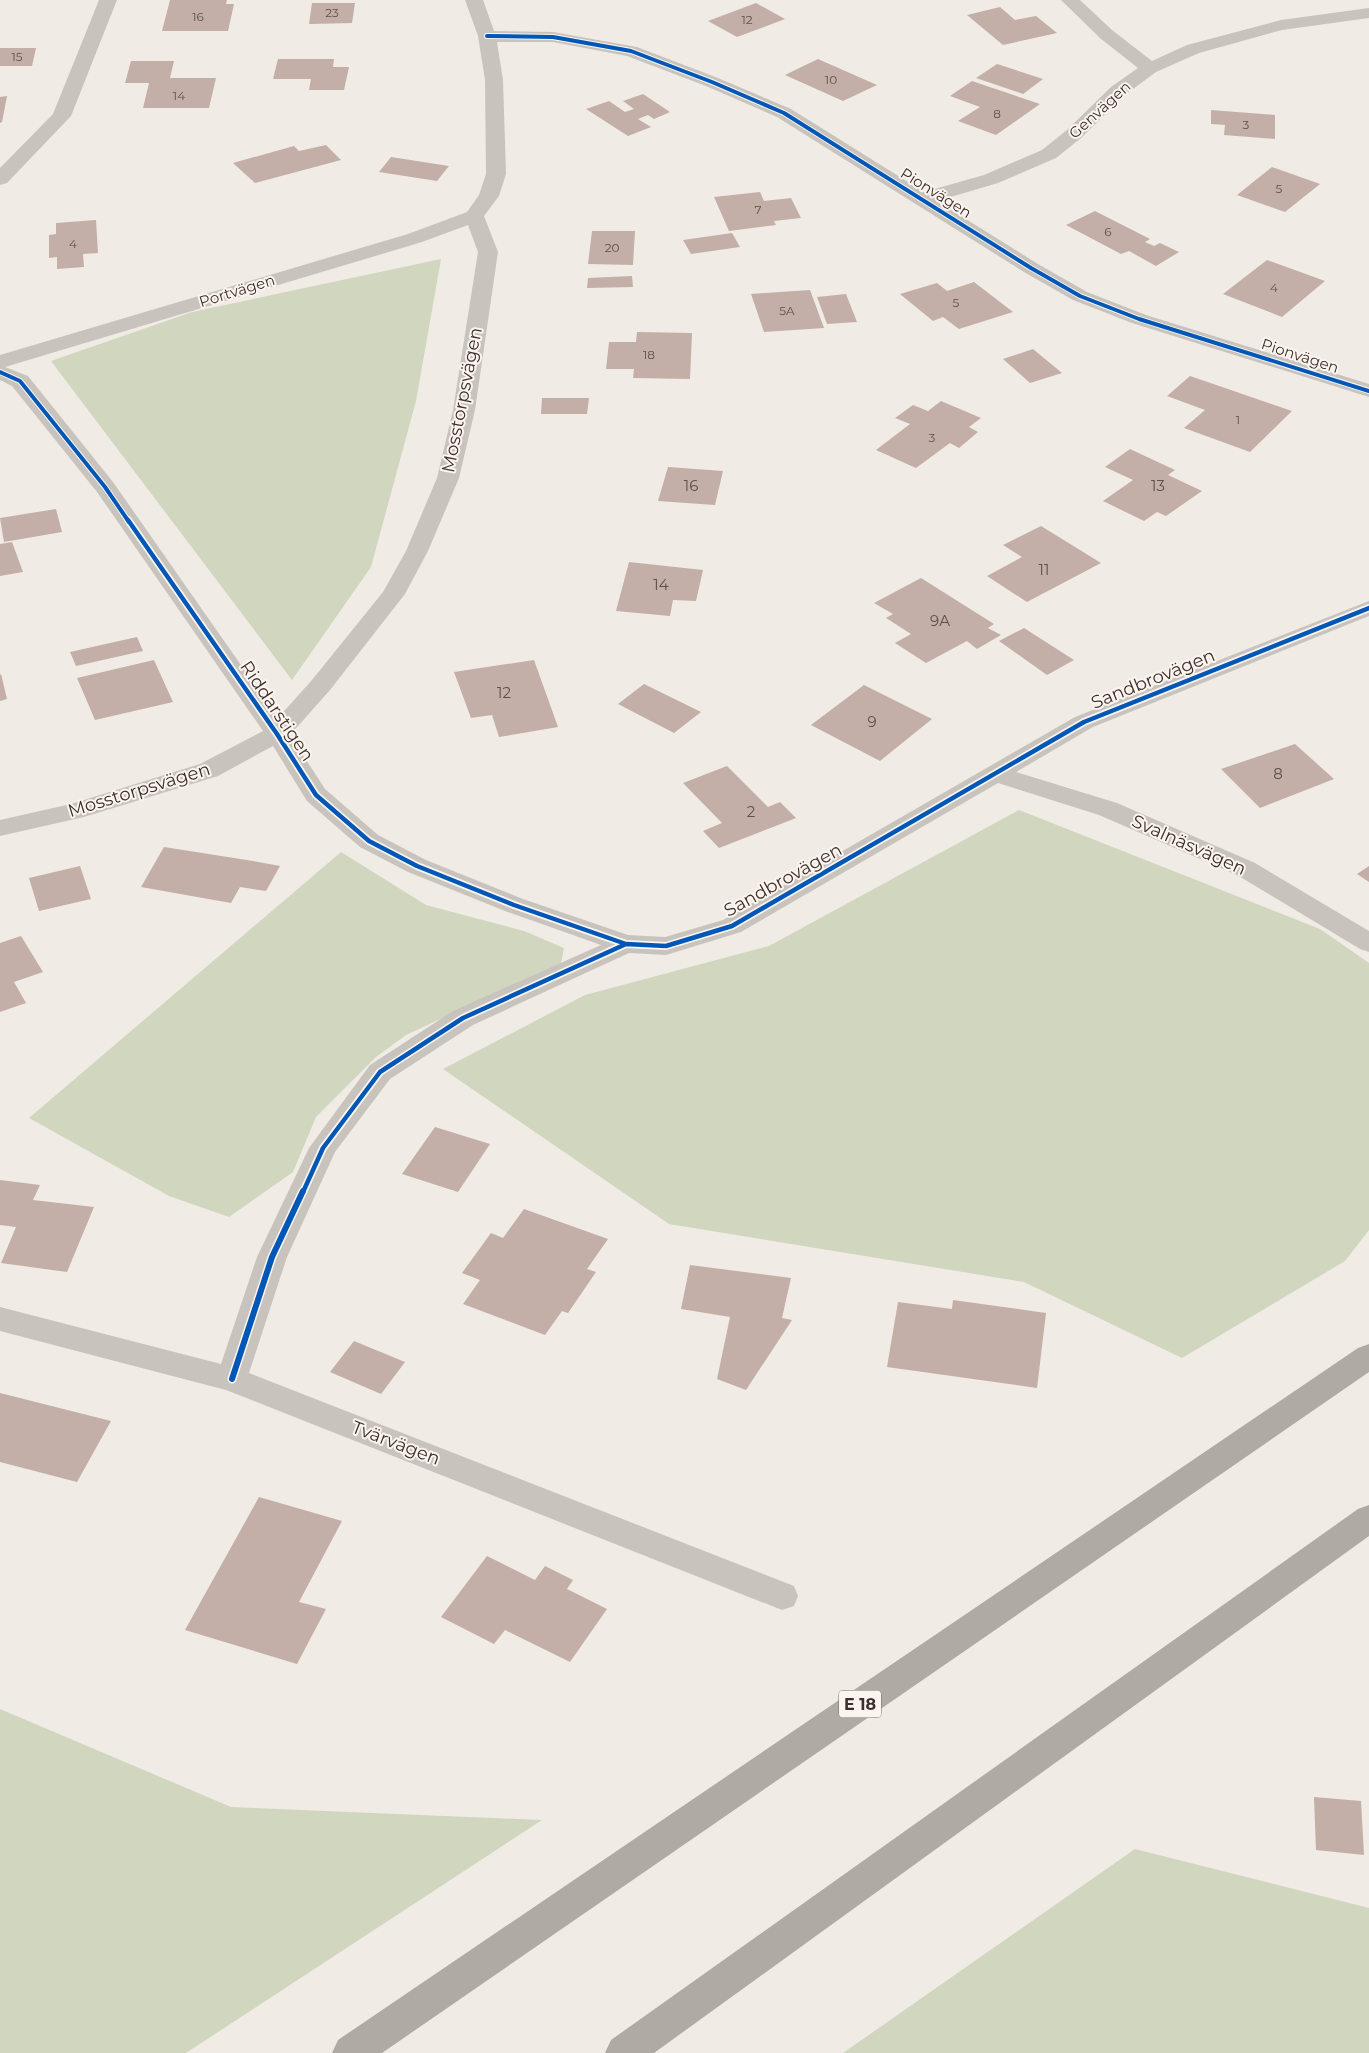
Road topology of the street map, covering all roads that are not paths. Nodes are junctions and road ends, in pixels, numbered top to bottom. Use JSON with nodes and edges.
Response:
{"nodes":[{"id":1,"x":108,"y":0,"type":"edge"},
{"id":2,"x":474,"y":0,"type":"edge"},
{"id":3,"x":1070,"y":0,"type":"edge"},
{"id":4,"x":1369,"y":14,"type":"edge"},
{"id":5,"x":487,"y":36,"type":"junction"},
{"id":6,"x":1150,"y":68,"type":"junction"},
{"id":7,"x":0,"y":179,"type":"edge"},
{"id":8,"x":922,"y":198,"type":"junction"},
{"id":9,"x":474,"y":216,"type":"junction"},
{"id":10,"x":0,"y":362,"type":"edge"},
{"id":11,"x":0,"y":372,"type":"edge"},
{"id":12,"x":1369,"y":391,"type":"edge"},
{"id":13,"x":1369,"y":608,"type":"edge"},
{"id":14,"x":278,"y":734,"type":"junction"},
{"id":15,"x":996,"y":774,"type":"junction"},
{"id":16,"x":0,"y":828,"type":"edge"},
{"id":17,"x":1369,"y":943,"type":"edge"},
{"id":18,"x":626,"y":944,"type":"junction"},
{"id":19,"x":0,"y":1319,"type":"edge"},
{"id":20,"x":1369,"y":1356,"type":"edge"},
{"id":21,"x":232,"y":1379,"type":"junction"},
{"id":22,"x":1369,"y":1518,"type":"edge"},
{"id":23,"x":782,"y":1596,"type":"dead end"},
{"id":24,"x":351,"y":2053,"type":"edge"},
{"id":25,"x":624,"y":2053,"type":"edge"}],
"edges":[{"from":1,"to":7,"type":"street"},
{"from":2,"to":5,"type":"street"},
{"from":3,"to":6,"type":"street"},
{"from":4,"to":6,"type":"street","name":"Genvägen"},
{"from":5,"to":8,"type":"street","name":"Pionvägen"},
{"from":5,"to":9,"type":"street"},
{"from":6,"to":8,"type":"street","name":"Genvägen"},
{"from":8,"to":12,"type":"street","name":"Pionvägen"},
{"from":9,"to":10,"type":"street","name":"Portvägen"},
{"from":9,"to":14,"type":"street","name":"Mosstorpsvägen"},
{"from":11,"to":14,"type":"street","name":"Riddarstigen"},
{"from":13,"to":15,"type":"street","name":"Sandbrovägen"},
{"from":14,"to":16,"type":"street","name":"Mosstorpsvägen"},
{"from":14,"to":18,"type":"street","name":"Riddarstigen"},
{"from":15,"to":17,"type":"street","name":"Svalnäsvägen"},
{"from":15,"to":18,"type":"street","name":"Sandbrovägen"},
{"from":18,"to":21,"type":"street","name":"Sandbrovägen"},
{"from":19,"to":21,"type":"street","name":"Tvärvägen"},
{"from":20,"to":24,"type":"highway","number":"E 18"},
{"from":21,"to":23,"type":"street","name":"Tvärvägen"},
{"from":22,"to":25,"type":"highway"}]}
